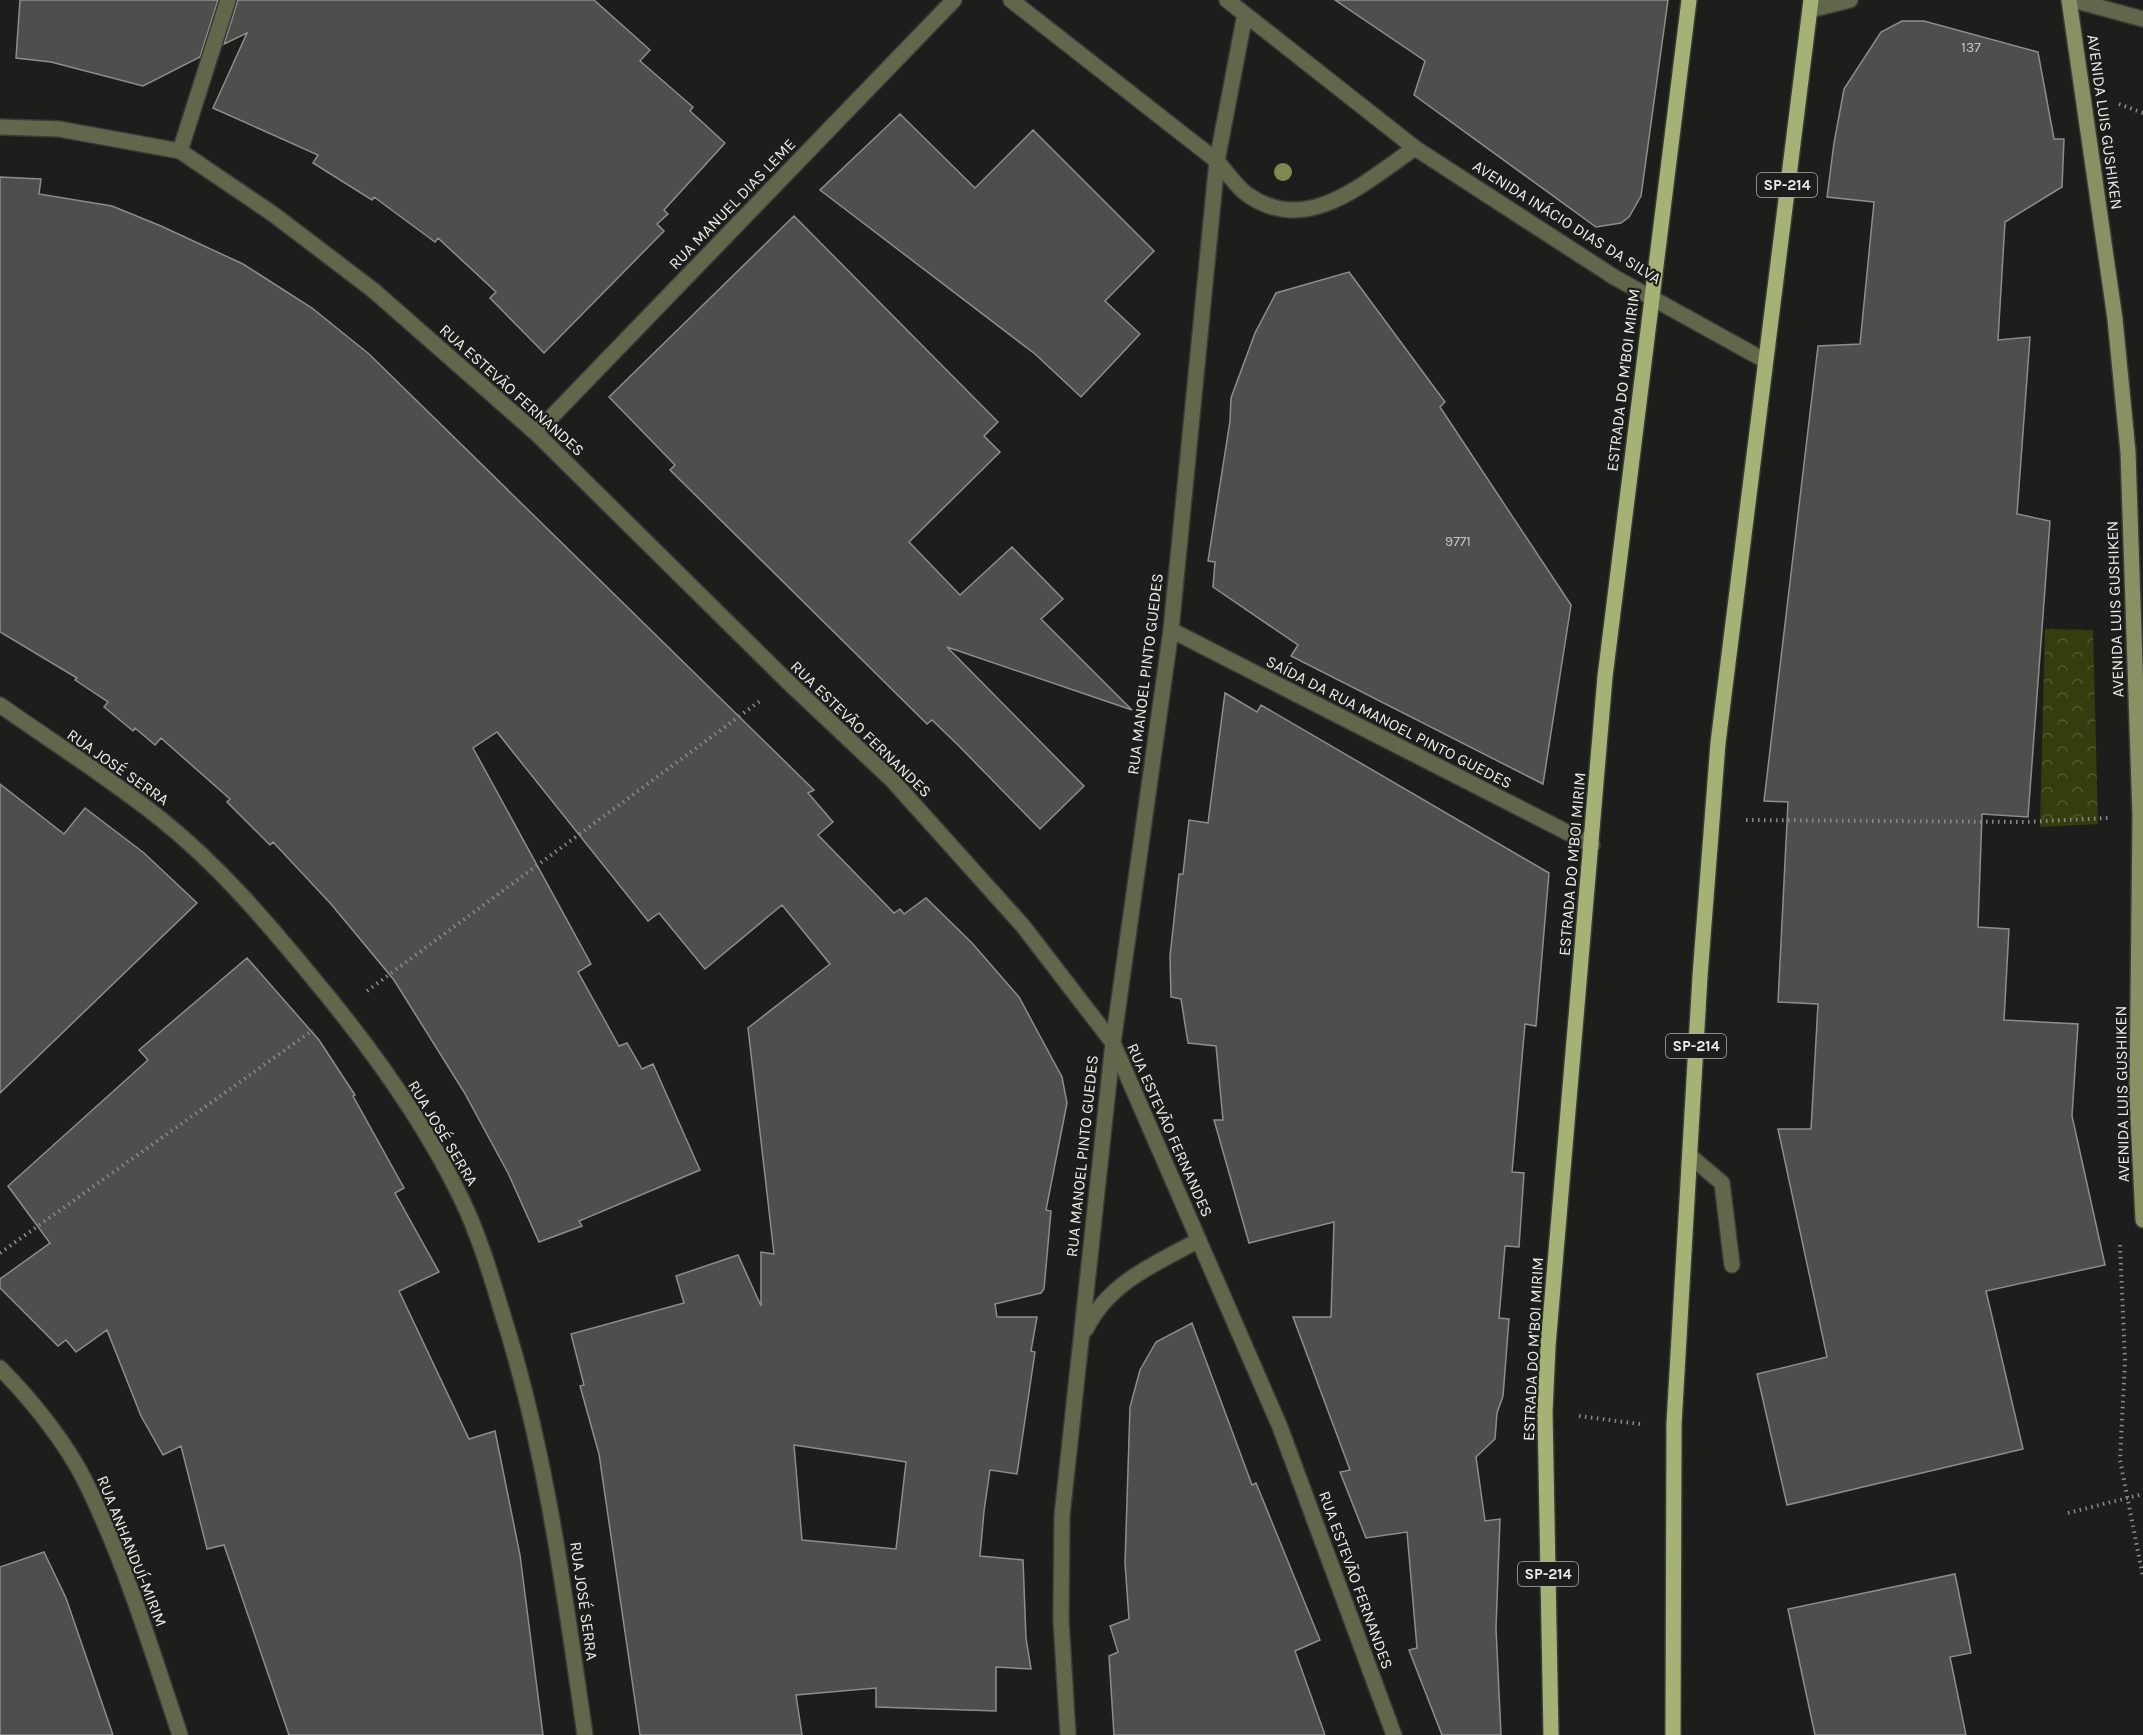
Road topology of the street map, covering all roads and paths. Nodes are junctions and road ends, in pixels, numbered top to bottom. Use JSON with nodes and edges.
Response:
{"nodes":[{"id":1,"x":228,"y":0,"type":"edge"},
{"id":2,"x":954,"y":0,"type":"edge"},
{"id":3,"x":1011,"y":0,"type":"edge"},
{"id":4,"x":1227,"y":0,"type":"edge"},
{"id":5,"x":1689,"y":0,"type":"edge"},
{"id":6,"x":1850,"y":0,"type":"edge"},
{"id":7,"x":2071,"y":0,"type":"edge"},
{"id":8,"x":1811,"y":5,"type":"edge"},
{"id":9,"x":1245,"y":14,"type":"junction"},
{"id":10,"x":2143,"y":19,"type":"edge"},
{"id":11,"x":0,"y":128,"type":"edge"},
{"id":12,"x":1415,"y":148,"type":"junction"},
{"id":13,"x":180,"y":151,"type":"junction"},
{"id":14,"x":1217,"y":161,"type":"junction"},
{"id":15,"x":1651,"y":296,"type":"junction"},
{"id":16,"x":1764,"y":360,"type":"junction"},
{"id":17,"x":536,"y":433,"type":"junction"},
{"id":18,"x":1171,"y":630,"type":"junction"},
{"id":19,"x":787,"y":681,"type":"junction"},
{"id":20,"x":0,"y":705,"type":"edge"},
{"id":21,"x":2140,"y":818,"type":"junction"},
{"id":22,"x":1712,"y":819,"type":"junction"},
{"id":23,"x":1592,"y":845,"type":"junction"},
{"id":24,"x":340,"y":1010,"type":"junction"},
{"id":25,"x":1113,"y":1043,"type":"junction"},
{"id":26,"x":1690,"y":1156,"type":"junction"},
{"id":27,"x":2143,"y":1220,"type":"edge"},
{"id":28,"x":1199,"y":1240,"type":"junction"},
{"id":29,"x":0,"y":1253,"type":"edge"},
{"id":30,"x":1732,"y":1265,"type":"dead end"},
{"id":31,"x":1081,"y":1339,"type":"junction"},
{"id":32,"x":0,"y":1368,"type":"edge"},
{"id":33,"x":1545,"y":1412,"type":"junction"},
{"id":34,"x":1674,"y":1424,"type":"junction"},
{"id":35,"x":2143,"y":1494,"type":"edge"},
{"id":36,"x":2068,"y":1512,"type":"dead end"},
{"id":37,"x":180,"y":1735,"type":"edge"},
{"id":38,"x":585,"y":1735,"type":"edge"},
{"id":39,"x":1068,"y":1735,"type":"edge"},
{"id":40,"x":1394,"y":1735,"type":"edge"},
{"id":41,"x":1551,"y":1735,"type":"edge"},
{"id":42,"x":1672,"y":1735,"type":"edge"}],
"edges":[{"from":1,"to":13,"type":"street"},
{"from":2,"to":17,"type":"street","name":"RUA MANUEL DIAS LEME"},
{"from":3,"to":14,"type":"street"},
{"from":4,"to":9,"type":"street","name":"AVENIDA INÁCIO DIAS DA SILVA"},
{"from":5,"to":15,"type":"main road","name":"ESTRADA DO M'BOI MIRIM","number":"SP-214"},
{"from":6,"to":8,"type":"street"},
{"from":7,"to":10,"type":"street"},
{"from":7,"to":21,"type":"main road","name":"AVENIDA LUIS GUSHIKEN"},
{"from":8,"to":16,"type":"main road","number":"SP-214"},
{"from":9,"to":12,"type":"street","name":"AVENIDA INÁCIO DIAS DA SILVA"},
{"from":9,"to":14,"type":"street","name":"RUA MANOEL PINTO GUEDES"},
{"from":11,"to":13,"type":"street","name":"RUA ESTEVÃO FERNANDES"},
{"from":12,"to":14,"type":"street"},
{"from":12,"to":15,"type":"street","name":"AVENIDA INÁCIO DIAS DA SILVA"},
{"from":13,"to":17,"type":"street","name":"RUA ESTEVÃO FERNANDES"},
{"from":14,"to":18,"type":"street","name":"RUA MANOEL PINTO GUEDES"},
{"from":15,"to":16,"type":"street","name":"AVENIDA INÁCIO DIAS DA SILVA"},
{"from":15,"to":23,"type":"main road","name":"ESTRADA DO M'BOI MIRIM","number":"SP-214"},
{"from":16,"to":22,"type":"main road","number":"SP-214"},
{"from":17,"to":19,"type":"street","name":"RUA ESTEVÃO FERNANDES"},
{"from":18,"to":23,"type":"street","name":"SAÍDA DA RUA MANOEL PINTO GUEDES"},
{"from":18,"to":25,"type":"street","name":"RUA MANOEL PINTO GUEDES"},
{"from":19,"to":24,"type":"path"},
{"from":19,"to":25,"type":"street","name":"RUA ESTEVÃO FERNANDES"},
{"from":20,"to":24,"type":"street","name":"RUA JOSÉ SERRA"},
{"from":21,"to":22,"type":"path"},
{"from":21,"to":27,"type":"main road","name":"AVENIDA LUIS GUSHIKEN"},
{"from":22,"to":26,"type":"main road","number":"SP-214"},
{"from":23,"to":33,"type":"main road","name":"ESTRADA DO M'BOI MIRIM","number":"SP-214"},
{"from":24,"to":29,"type":"path"},
{"from":24,"to":38,"type":"street","name":"RUA JOSÉ SERRA"},
{"from":25,"to":28,"type":"street","name":"RUA ESTEVÃO FERNANDES"},
{"from":25,"to":31,"type":"street","name":"RUA MANOEL PINTO GUEDES"},
{"from":26,"to":30,"type":"street"},
{"from":26,"to":34,"type":"main road","number":"SP-214"},
{"from":28,"to":31,"type":"street","name":"RUA MANOEL PINTO GUEDES"},
{"from":28,"to":40,"type":"street","name":"RUA ESTEVÃO FERNANDES"},
{"from":31,"to":39,"type":"street","name":"RUA MANOEL PINTO GUEDES"},
{"from":32,"to":37,"type":"street","name":"RUA ANHANDUÍ-MIRIM"},
{"from":33,"to":34,"type":"path"},
{"from":33,"to":41,"type":"main road","name":"ESTRADA DO M'BOI MIRIM","number":"SP-214"},
{"from":34,"to":42,"type":"main road","number":"SP-214"},
{"from":35,"to":36,"type":"path","bridge":true}]}
